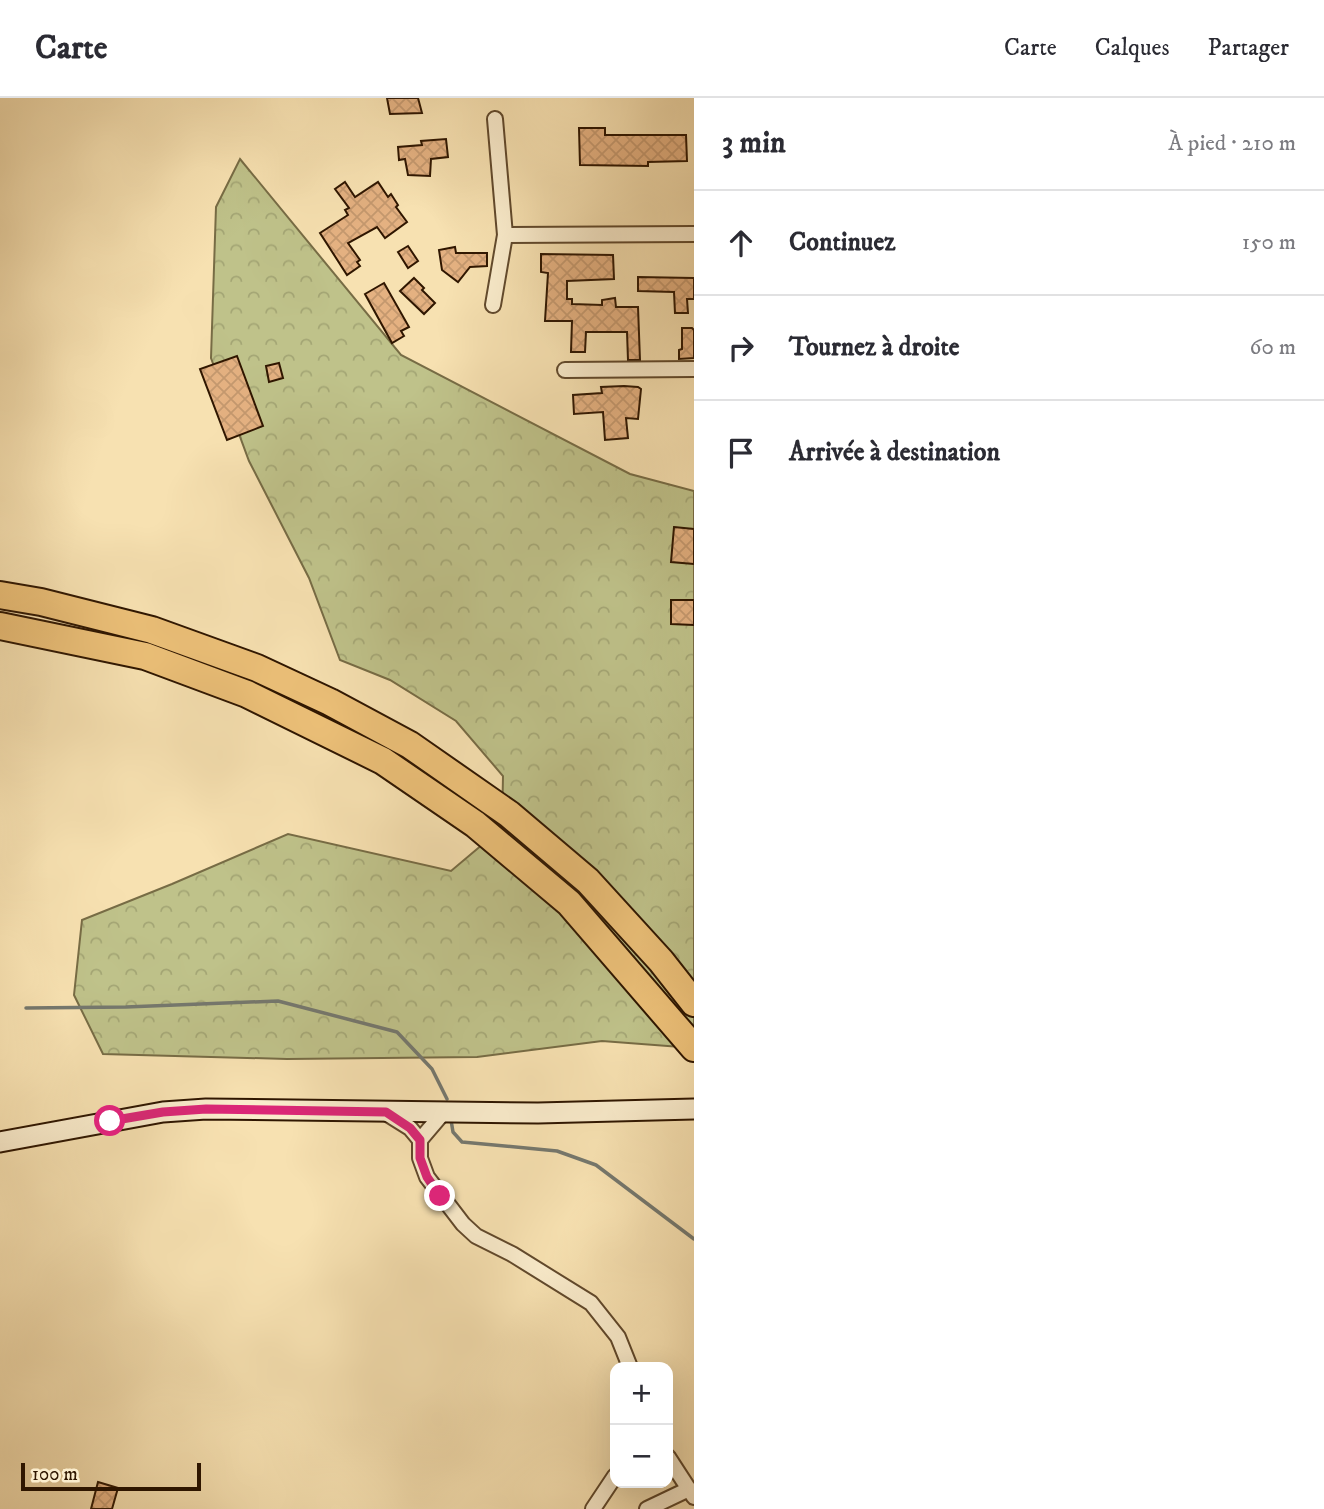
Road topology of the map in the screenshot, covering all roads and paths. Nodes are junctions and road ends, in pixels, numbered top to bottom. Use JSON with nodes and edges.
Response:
{"nodes":[{"id":1,"x":495,"y":119,"type":"dead end"},
{"id":2,"x":694,"y":233,"type":"edge"},
{"id":3,"x":505,"y":235,"type":"junction"},
{"id":4,"x":493,"y":306,"type":"dead end"},
{"id":5,"x":694,"y":369,"type":"edge"},
{"id":6,"x":565,"y":370,"type":"dead end"},
{"id":7,"x":0,"y":595,"type":"edge"},
{"id":8,"x":0,"y":626,"type":"edge"},
{"id":9,"x":694,"y":1003,"type":"edge"},
{"id":10,"x":694,"y":1048,"type":"edge"},
{"id":11,"x":694,"y":1109,"type":"edge"},
{"id":12,"x":386,"y":1112,"type":"junction"},
{"id":13,"x":443,"y":1112,"type":"junction"},
{"id":14,"x":420,"y":1140,"type":"junction"},
{"id":15,"x":0,"y":1142,"type":"edge"},
{"id":16,"x":628,"y":1362,"type":"edge"},
{"id":17,"x":673,"y":1465,"type":"edge"},
{"id":18,"x":610,"y":1484,"type":"edge"},
{"id":19,"x":691,"y":1493,"type":"edge"},
{"id":20,"x":593,"y":1509,"type":"edge"},
{"id":21,"x":647,"y":1509,"type":"edge"}],
"edges":[{"from":1,"to":3,"type":"street"},
{"from":2,"to":3,"type":"street"},
{"from":3,"to":4,"type":"street"},
{"from":5,"to":6,"type":"street"},
{"from":7,"to":9,"type":"highway"},
{"from":8,"to":10,"type":"highway"},
{"from":11,"to":13,"type":"street"},
{"from":12,"to":13,"type":"street"},
{"from":12,"to":14,"type":"street"},
{"from":12,"to":15,"type":"street"},
{"from":13,"to":14,"type":"street"},
{"from":14,"to":16,"type":"street"},
{"from":17,"to":19,"type":"street"},
{"from":18,"to":20,"type":"street"},
{"from":19,"to":21,"type":"street"}]}
